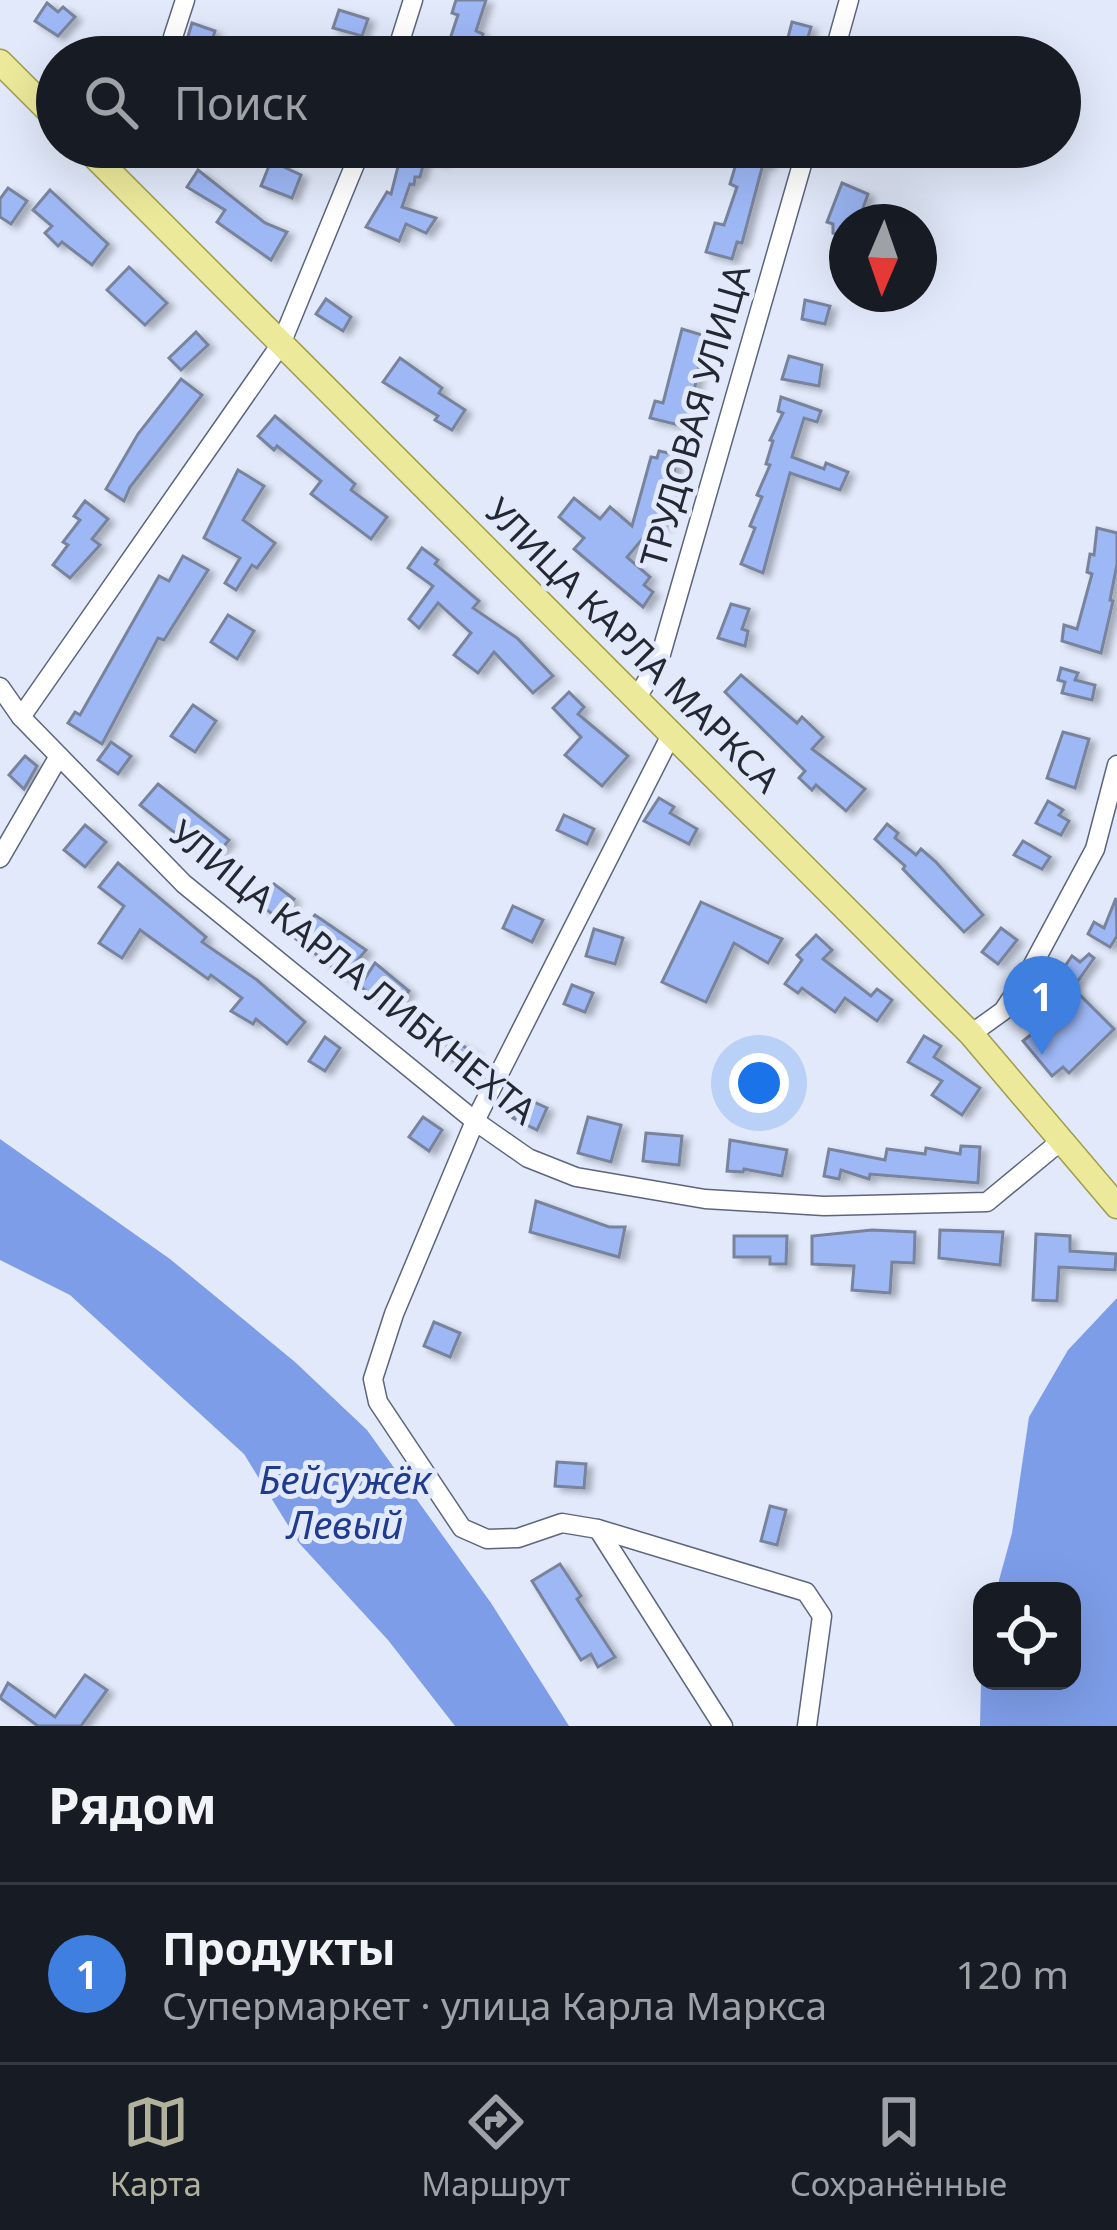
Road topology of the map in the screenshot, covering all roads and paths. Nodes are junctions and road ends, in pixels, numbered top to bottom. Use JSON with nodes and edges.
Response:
{"nodes":[{"id":1,"x":185,"y":0,"type":"edge"},
{"id":2,"x":413,"y":0,"type":"edge"},
{"id":3,"x":849,"y":0,"type":"edge"},
{"id":4,"x":174,"y":36,"type":"edge"},
{"id":5,"x":402,"y":36,"type":"edge"},
{"id":6,"x":839,"y":36,"type":"edge"},
{"id":7,"x":0,"y":62,"type":"edge"},
{"id":8,"x":36,"y":98,"type":"edge"},
{"id":9,"x":106,"y":168,"type":"edge"},
{"id":10,"x":353,"y":168,"type":"edge"},
{"id":11,"x":801,"y":168,"type":"edge"},
{"id":12,"x":281,"y":344,"type":"junction"},
{"id":13,"x":0,"y":687,"type":"edge"},
{"id":14,"x":636,"y":699,"type":"junction"},
{"id":15,"x":21,"y":717,"type":"junction"},
{"id":16,"x":671,"y":735,"type":"junction"},
{"id":17,"x":59,"y":756,"type":"junction"},
{"id":18,"x":1117,"y":765,"type":"edge"},
{"id":19,"x":0,"y":858,"type":"edge"},
{"id":20,"x":970,"y":1034,"type":"junction"},
{"id":21,"x":475,"y":1120,"type":"junction"},
{"id":22,"x":1062,"y":1140,"type":"junction"},
{"id":23,"x":1117,"y":1206,"type":"edge"},
{"id":24,"x":598,"y":1529,"type":"junction"},
{"id":25,"x":723,"y":1726,"type":"edge"},
{"id":26,"x":807,"y":1726,"type":"edge"}],
"edges":[{"from":1,"to":4,"type":"street"},
{"from":2,"to":5,"type":"street"},
{"from":3,"to":6,"type":"street"},
{"from":7,"to":8,"type":"main road"},
{"from":9,"to":12,"type":"main road","name":"УЛИЦА КАРЛА МАРКСА"},
{"from":10,"to":12,"type":"street"},
{"from":11,"to":14,"type":"street","name":"ТРУДОВАЯ УЛИЦА"},
{"from":12,"to":14,"type":"main road","name":"УЛИЦА КАРЛА МАРКСА"},
{"from":12,"to":15,"type":"street"},
{"from":13,"to":15,"type":"street","name":"УЛИЦА КАРЛА ЛИБКНЕХТА"},
{"from":14,"to":16,"type":"main road","name":"УЛИЦА КАРЛА МАРКСА"},
{"from":15,"to":17,"type":"street","name":"УЛИЦА КАРЛА ЛИБКНЕХТА"},
{"from":16,"to":20,"type":"main road","name":"УЛИЦА КАРЛА МАРКСА"},
{"from":16,"to":21,"type":"street"},
{"from":17,"to":19,"type":"street"},
{"from":17,"to":21,"type":"street","name":"УЛИЦА КАРЛА ЛИБКНЕХТА"},
{"from":18,"to":20,"type":"street"},
{"from":20,"to":22,"type":"main road","name":"УЛИЦА КАРЛА МАРКСА"},
{"from":21,"to":22,"type":"street","name":"УЛИЦА КАРЛА ЛИБКНЕХТА"},
{"from":21,"to":24,"type":"street"},
{"from":22,"to":23,"type":"main road","name":"УЛИЦА КАРЛА МАРКСА"},
{"from":24,"to":25,"type":"street"},
{"from":24,"to":26,"type":"street"}]}
